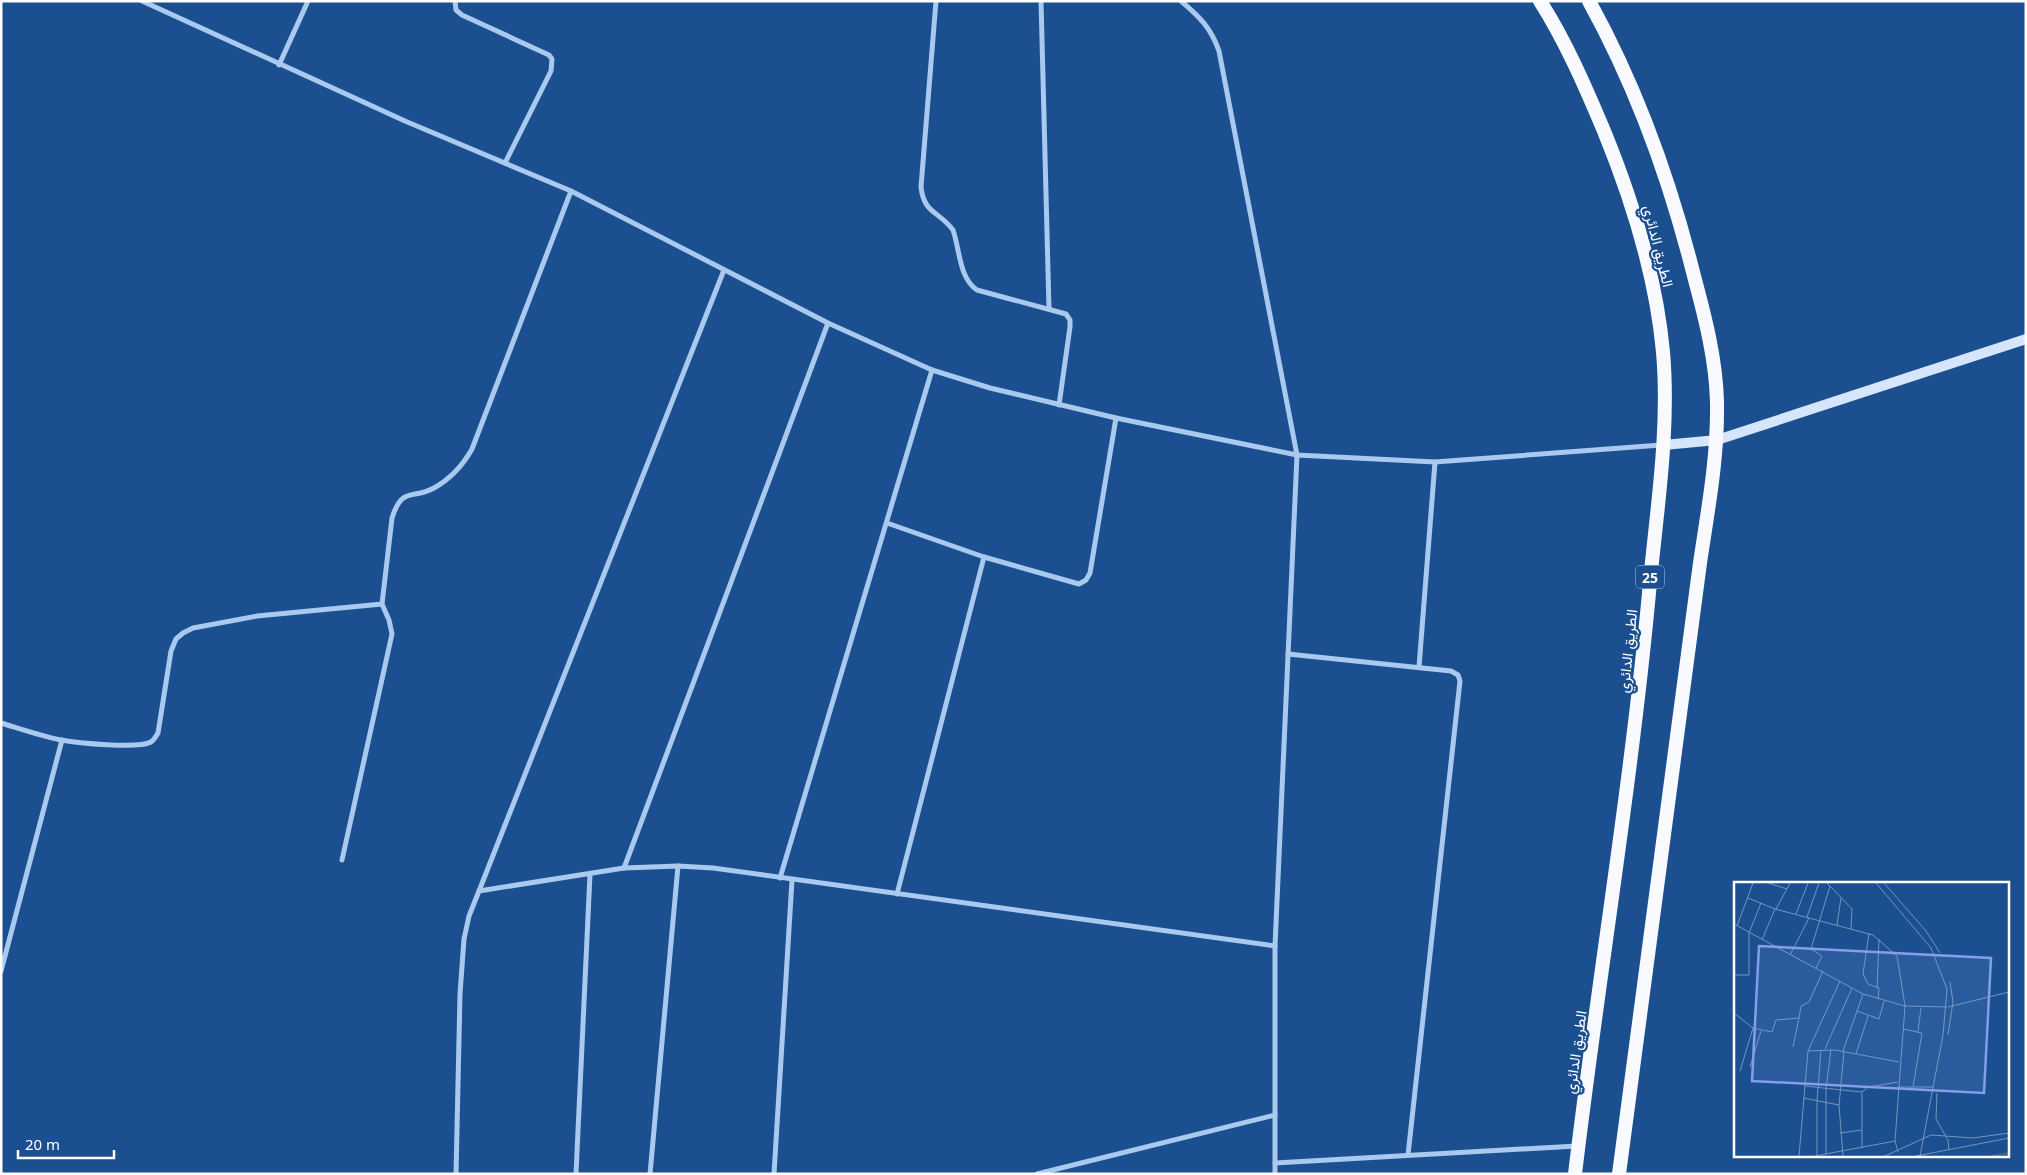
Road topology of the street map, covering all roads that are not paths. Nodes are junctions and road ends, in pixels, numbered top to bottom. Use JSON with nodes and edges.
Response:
{"nodes":[{"id":1,"x":142,"y":1,"type":"edge"},
{"id":2,"x":308,"y":1,"type":"edge"},
{"id":3,"x":455,"y":1,"type":"edge"},
{"id":4,"x":936,"y":1,"type":"edge"},
{"id":5,"x":1041,"y":1,"type":"edge"},
{"id":6,"x":1181,"y":1,"type":"edge"},
{"id":7,"x":1540,"y":1,"type":"edge"},
{"id":8,"x":1589,"y":1,"type":"edge"},
{"id":9,"x":280,"y":65,"type":"junction"},
{"id":10,"x":505,"y":162,"type":"junction"},
{"id":11,"x":571,"y":191,"type":"junction"},
{"id":12,"x":724,"y":270,"type":"junction"},
{"id":13,"x":1049,"y":309,"type":"junction"},
{"id":14,"x":828,"y":323,"type":"junction"},
{"id":15,"x":2026,"y":339,"type":"edge"},
{"id":16,"x":932,"y":370,"type":"junction"},
{"id":17,"x":1060,"y":405,"type":"junction"},
{"id":18,"x":1116,"y":418,"type":"junction"},
{"id":19,"x":1717,"y":440,"type":"junction"},
{"id":20,"x":1664,"y":445,"type":"junction"},
{"id":21,"x":1297,"y":455,"type":"junction"},
{"id":22,"x":1434,"y":462,"type":"junction"},
{"id":23,"x":887,"y":523,"type":"junction"},
{"id":24,"x":984,"y":557,"type":"junction"},
{"id":25,"x":382,"y":604,"type":"junction"},
{"id":26,"x":1288,"y":654,"type":"junction"},
{"id":27,"x":1419,"y":667,"type":"junction"},
{"id":28,"x":1,"y":723,"type":"edge"},
{"id":29,"x":62,"y":740,"type":"junction"},
{"id":30,"x":342,"y":860,"type":"dead end"},
{"id":31,"x":678,"y":866,"type":"junction"},
{"id":32,"x":624,"y":868,"type":"junction"},
{"id":33,"x":590,"y":874,"type":"junction"},
{"id":34,"x":780,"y":878,"type":"junction"},
{"id":35,"x":792,"y":880,"type":"junction"},
{"id":36,"x":479,"y":892,"type":"junction"},
{"id":37,"x":897,"y":894,"type":"junction"},
{"id":38,"x":1275,"y":946,"type":"junction"},
{"id":39,"x":1,"y":971,"type":"edge"},
{"id":40,"x":1275,"y":1114,"type":"junction"},
{"id":41,"x":1578,"y":1146,"type":"junction"},
{"id":42,"x":1408,"y":1155,"type":"junction"},
{"id":43,"x":1276,"y":1163,"type":"junction"},
{"id":44,"x":456,"y":1174,"type":"edge"},
{"id":45,"x":576,"y":1174,"type":"edge"},
{"id":46,"x":650,"y":1174,"type":"edge"},
{"id":47,"x":774,"y":1174,"type":"edge"},
{"id":48,"x":1036,"y":1174,"type":"edge"},
{"id":49,"x":1276,"y":1174,"type":"edge"},
{"id":50,"x":1575,"y":1174,"type":"edge"},
{"id":51,"x":1619,"y":1174,"type":"edge"}],
"edges":[{"from":1,"to":9,"type":"street"},
{"from":2,"to":9,"type":"street"},
{"from":3,"to":10,"type":"street"},
{"from":4,"to":13,"type":"street"},
{"from":5,"to":13,"type":"street"},
{"from":6,"to":21,"type":"street"},
{"from":7,"to":20,"type":"highway","name":"الطريق الدائري","number":"25"},
{"from":8,"to":19,"type":"highway","name":"الطريق الدائري"},
{"from":9,"to":10,"type":"street"},
{"from":10,"to":11,"type":"street"},
{"from":11,"to":12,"type":"street"},
{"from":11,"to":25,"type":"street"},
{"from":12,"to":14,"type":"street"},
{"from":12,"to":36,"type":"street"},
{"from":13,"to":17,"type":"street"},
{"from":14,"to":16,"type":"street"},
{"from":14,"to":32,"type":"street"},
{"from":15,"to":19,"type":"main road"},
{"from":16,"to":17,"type":"street"},
{"from":16,"to":23,"type":"street"},
{"from":17,"to":18,"type":"street"},
{"from":18,"to":21,"type":"street"},
{"from":18,"to":24,"type":"street"},
{"from":19,"to":20,"type":"main road"},
{"from":19,"to":51,"type":"highway","name":"الطريق الدائري"},
{"from":20,"to":22,"type":"street"},
{"from":20,"to":41,"type":"highway","name":"الطريق الدائري","number":"25"},
{"from":21,"to":22,"type":"street"},
{"from":21,"to":26,"type":"street"},
{"from":22,"to":27,"type":"street"},
{"from":23,"to":24,"type":"street"},
{"from":23,"to":34,"type":"street"},
{"from":24,"to":37,"type":"street"},
{"from":25,"to":29,"type":"street"},
{"from":25,"to":30,"type":"street"},
{"from":26,"to":27,"type":"street"},
{"from":26,"to":38,"type":"street"},
{"from":27,"to":42,"type":"street"},
{"from":28,"to":29,"type":"street"},
{"from":29,"to":39,"type":"street"},
{"from":31,"to":32,"type":"street"},
{"from":31,"to":34,"type":"street"},
{"from":31,"to":46,"type":"street"},
{"from":32,"to":33,"type":"street"},
{"from":33,"to":36,"type":"street"},
{"from":33,"to":45,"type":"street"},
{"from":34,"to":35,"type":"street"},
{"from":35,"to":37,"type":"street"},
{"from":35,"to":47,"type":"street"},
{"from":36,"to":44,"type":"street"},
{"from":37,"to":38,"type":"street"},
{"from":38,"to":40,"type":"street"},
{"from":40,"to":43,"type":"street"},
{"from":40,"to":48,"type":"street"},
{"from":41,"to":42,"type":"street"},
{"from":41,"to":50,"type":"highway","name":"الطريق الدائري","number":"25"},
{"from":42,"to":43,"type":"street"},
{"from":43,"to":49,"type":"street"}]}
